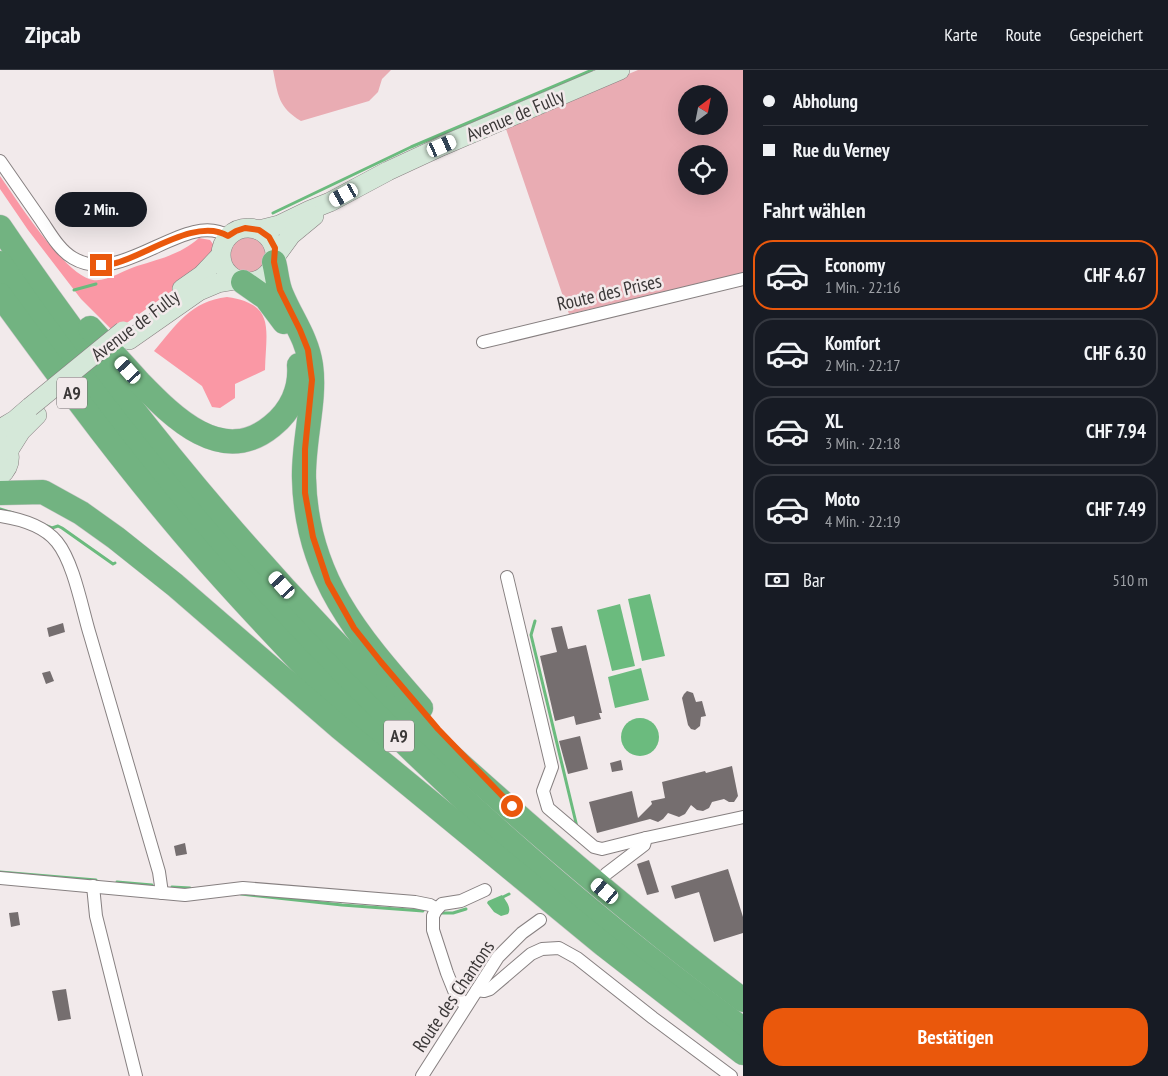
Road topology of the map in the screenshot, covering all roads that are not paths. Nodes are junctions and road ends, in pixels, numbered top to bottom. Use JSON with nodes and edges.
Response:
{"nodes":[{"id":1,"x":620,"y":70,"type":"edge"},
{"id":2,"x":0,"y":161,"type":"edge"},
{"id":3,"x":330,"y":202,"type":"junction"},
{"id":4,"x":0,"y":213,"type":"edge"},
{"id":5,"x":0,"y":226,"type":"edge"},
{"id":6,"x":259,"y":230,"type":"junction"},
{"id":7,"x":228,"y":236,"type":"junction"},
{"id":8,"x":220,"y":256,"type":"junction"},
{"id":9,"x":275,"y":259,"type":"junction"},
{"id":10,"x":0,"y":262,"type":"edge"},
{"id":11,"x":743,"y":279,"type":"edge"},
{"id":12,"x":240,"y":281,"type":"junction"},
{"id":13,"x":0,"y":295,"type":"edge"},
{"id":14,"x":126,"y":336,"type":"junction"},
{"id":15,"x":483,"y":342,"type":"dead end"},
{"id":16,"x":33,"y":411,"type":"junction"},
{"id":17,"x":0,"y":429,"type":"edge"},
{"id":18,"x":4,"y":444,"type":"edge"},
{"id":19,"x":0,"y":477,"type":"edge"},
{"id":20,"x":43,"y":492,"type":"junction"},
{"id":21,"x":0,"y":493,"type":"edge"},
{"id":22,"x":0,"y":516,"type":"edge"},
{"id":23,"x":507,"y":577,"type":"dead end"},
{"id":24,"x":743,"y":817,"type":"edge"},
{"id":25,"x":646,"y":838,"type":"junction"},
{"id":26,"x":561,"y":854,"type":"junction"},
{"id":27,"x":606,"y":874,"type":"dead end"},
{"id":28,"x":0,"y":878,"type":"edge"},
{"id":29,"x":93,"y":886,"type":"junction"},
{"id":30,"x":485,"y":890,"type":"dead end"},
{"id":31,"x":162,"y":893,"type":"junction"},
{"id":32,"x":437,"y":909,"type":"junction"},
{"id":33,"x":540,"y":920,"type":"dead end"},
{"id":34,"x":604,"y":945,"type":"junction"},
{"id":35,"x":477,"y":990,"type":"junction"},
{"id":36,"x":743,"y":1000,"type":"edge"},
{"id":37,"x":466,"y":1006,"type":"junction"},
{"id":38,"x":743,"y":1029,"type":"edge"},
{"id":39,"x":743,"y":1053,"type":"edge"},
{"id":40,"x":136,"y":1076,"type":"edge"},
{"id":41,"x":422,"y":1076,"type":"edge"},
{"id":42,"x":731,"y":1076,"type":"edge"}],
"edges":[{"from":1,"to":3,"type":"main road","name":"Avenue de Fully"},
{"from":2,"to":7,"type":"street"},
{"from":3,"to":6,"type":"main road","name":"Avenue de Fully"},
{"from":3,"to":9,"type":"main road","name":"Avenue de Fully"},
{"from":4,"to":12,"type":"highway"},
{"from":5,"to":26,"type":"highway"},
{"from":6,"to":7,"type":"main road"},
{"from":6,"to":9,"type":"main road"},
{"from":7,"to":8,"type":"main road"},
{"from":8,"to":12,"type":"main road"},
{"from":8,"to":14,"type":"main road","name":"Avenue de Fully"},
{"from":9,"to":12,"type":"main road"},
{"from":9,"to":26,"type":"highway"},
{"from":10,"to":38,"type":"highway","number":"A9"},
{"from":11,"to":15,"type":"street","name":"Route des Prises"},
{"from":12,"to":14,"type":"main road","name":"Avenue de Fully"},
{"from":13,"to":34,"type":"highway","number":"A9"},
{"from":14,"to":16,"type":"main road","name":"Avenue de Fully","bridge":true},
{"from":16,"to":17,"type":"main road","name":"Avenue de Fully"},
{"from":16,"to":18,"type":"main road","name":"Avenue de Fully"},
{"from":18,"to":19,"type":"main road"},
{"from":19,"to":20,"type":"highway"},
{"from":20,"to":21,"type":"highway"},
{"from":20,"to":34,"type":"highway"},
{"from":22,"to":31,"type":"street"},
{"from":23,"to":25,"type":"street"},
{"from":24,"to":25,"type":"street"},
{"from":25,"to":27,"type":"street"},
{"from":26,"to":36,"type":"highway"},
{"from":28,"to":29,"type":"street"},
{"from":29,"to":31,"type":"street"},
{"from":29,"to":40,"type":"street"},
{"from":30,"to":32,"type":"street"},
{"from":31,"to":32,"type":"street"},
{"from":32,"to":37,"type":"street"},
{"from":33,"to":35,"type":"street","name":"Route des Chantons"},
{"from":34,"to":39,"type":"highway","number":"A9"},
{"from":35,"to":37,"type":"street","name":"Route des Chantons"},
{"from":35,"to":42,"type":"street"},
{"from":37,"to":41,"type":"street","name":"Route des Chantons"}]}
